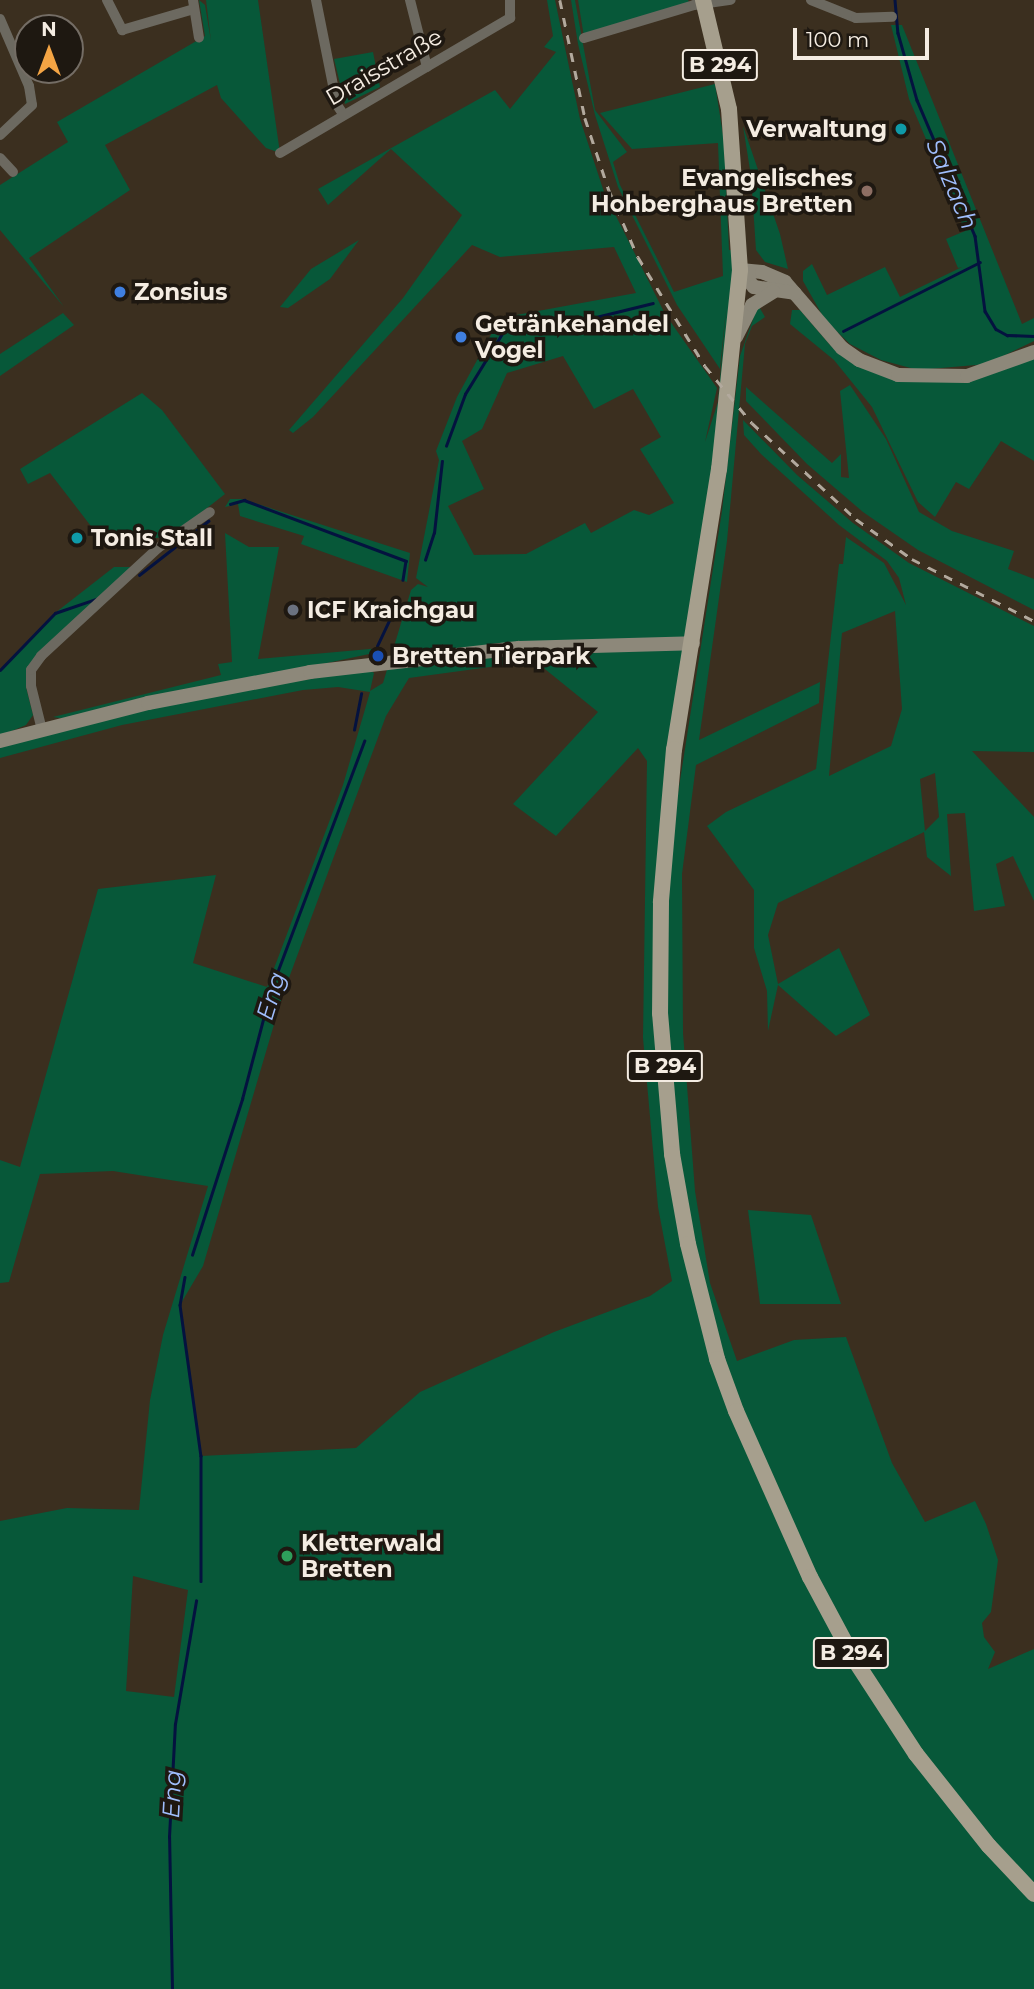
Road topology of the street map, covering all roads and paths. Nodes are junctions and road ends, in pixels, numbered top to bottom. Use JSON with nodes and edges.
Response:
{"nodes":[{"id":1,"x":107,"y":0,"type":"edge"},
{"id":2,"x":316,"y":0,"type":"edge"},
{"id":3,"x":411,"y":0,"type":"edge"},
{"id":4,"x":510,"y":0,"type":"edge"},
{"id":5,"x":731,"y":0,"type":"edge"},
{"id":6,"x":811,"y":0,"type":"edge"},
{"id":7,"x":704,"y":2,"type":"edge"},
{"id":8,"x":194,"y":5,"type":"edge"},
{"id":9,"x":892,"y":17,"type":"dead end"},
{"id":10,"x":0,"y":19,"type":"edge"},
{"id":11,"x":199,"y":38,"type":"dead end"},
{"id":12,"x":584,"y":38,"type":"dead end"},
{"id":13,"x":427,"y":66,"type":"junction"},
{"id":14,"x":343,"y":114,"type":"junction"},
{"id":15,"x":0,"y":135,"type":"edge"},
{"id":16,"x":280,"y":153,"type":"dead end"},
{"id":17,"x":0,"y":158,"type":"edge"},
{"id":18,"x":13,"y":172,"type":"dead end"},
{"id":19,"x":740,"y":270,"type":"junction"},
{"id":20,"x":773,"y":292,"type":"junction"},
{"id":21,"x":795,"y":293,"type":"junction"},
{"id":22,"x":736,"y":337,"type":"junction"},
{"id":23,"x":1034,"y":352,"type":"edge"},
{"id":24,"x":210,"y":512,"type":"dead end"},
{"id":25,"x":692,"y":643,"type":"junction"},
{"id":26,"x":42,"y":730,"type":"junction"},
{"id":27,"x":0,"y":741,"type":"edge"},
{"id":28,"x":1034,"y":1894,"type":"edge"}],
"edges":[{"from":1,"to":8,"type":"street"},
{"from":2,"to":14,"type":"street"},
{"from":3,"to":13,"type":"street"},
{"from":4,"to":13,"type":"street","name":"Draisstraße"},
{"from":5,"to":7,"type":"street"},
{"from":6,"to":9,"type":"street"},
{"from":7,"to":12,"type":"street"},
{"from":7,"to":19,"type":"main road","number":"B 294"},
{"from":8,"to":11,"type":"street"},
{"from":10,"to":15,"type":"street"},
{"from":13,"to":14,"type":"street","name":"Draisstraße"},
{"from":14,"to":16,"type":"street","name":"Draisstraße"},
{"from":17,"to":18,"type":"street"},
{"from":19,"to":20,"type":"street"},
{"from":19,"to":21,"type":"street"},
{"from":19,"to":22,"type":"main road","number":"B 294"},
{"from":20,"to":21,"type":"street"},
{"from":20,"to":22,"type":"street"},
{"from":21,"to":23,"type":"street"},
{"from":22,"to":25,"type":"main road","number":"B 294"},
{"from":24,"to":26,"type":"street"},
{"from":25,"to":26,"type":"street"},
{"from":25,"to":28,"type":"main road","number":"B 294"},
{"from":26,"to":27,"type":"street"}]}
